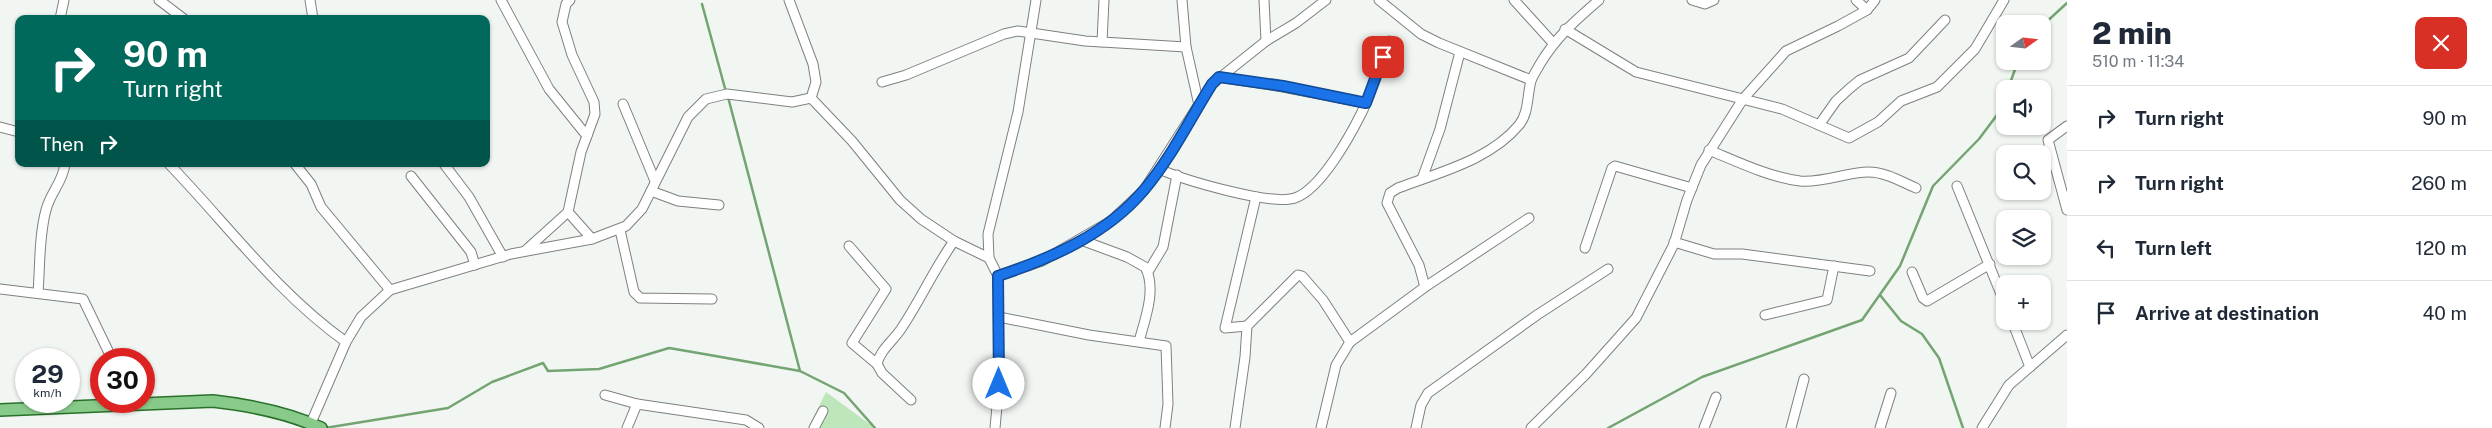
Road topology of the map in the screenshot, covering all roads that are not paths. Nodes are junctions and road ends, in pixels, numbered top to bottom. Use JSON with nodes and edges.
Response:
{"nodes":[{"id":1,"x":64,"y":0,"type":"edge"},
{"id":2,"x":159,"y":0,"type":"edge"},
{"id":3,"x":310,"y":0,"type":"edge"},
{"id":4,"x":501,"y":0,"type":"edge"},
{"id":5,"x":570,"y":0,"type":"edge"},
{"id":6,"x":789,"y":0,"type":"edge"},
{"id":7,"x":1036,"y":0,"type":"edge"},
{"id":8,"x":1104,"y":0,"type":"edge"},
{"id":9,"x":1182,"y":0,"type":"edge"},
{"id":10,"x":1264,"y":0,"type":"edge"},
{"id":11,"x":1326,"y":0,"type":"edge"},
{"id":12,"x":1379,"y":0,"type":"edge"},
{"id":13,"x":1514,"y":0,"type":"edge"},
{"id":14,"x":1599,"y":0,"type":"edge"},
{"id":15,"x":1692,"y":0,"type":"edge"},
{"id":16,"x":1714,"y":0,"type":"edge"},
{"id":17,"x":1856,"y":0,"type":"edge"},
{"id":18,"x":1875,"y":0,"type":"edge"},
{"id":19,"x":2004,"y":0,"type":"edge"},
{"id":20,"x":1866,"y":10,"type":"junction"},
{"id":21,"x":61,"y":15,"type":"edge"},
{"id":22,"x":179,"y":15,"type":"edge"},
{"id":23,"x":312,"y":15,"type":"edge"},
{"id":24,"x":1945,"y":20,"type":"dead end"},
{"id":25,"x":1565,"y":29,"type":"junction"},
{"id":26,"x":1031,"y":32,"type":"junction"},
{"id":27,"x":1266,"y":41,"type":"junction"},
{"id":28,"x":1389,"y":41,"type":"dead end"},
{"id":29,"x":1102,"y":42,"type":"junction"},
{"id":30,"x":1553,"y":43,"type":"junction"},
{"id":31,"x":1186,"y":47,"type":"junction"},
{"id":32,"x":1460,"y":52,"type":"junction"},
{"id":33,"x":1219,"y":77,"type":"junction"},
{"id":34,"x":1531,"y":80,"type":"junction"},
{"id":35,"x":882,"y":82,"type":"dead end"},
{"id":36,"x":810,"y":98,"type":"junction"},
{"id":37,"x":1743,"y":99,"type":"junction"},
{"id":38,"x":1366,"y":103,"type":"junction"},
{"id":39,"x":623,"y":104,"type":"dead end"},
{"id":40,"x":1199,"y":105,"type":"junction"},
{"id":41,"x":1820,"y":125,"type":"junction"},
{"id":42,"x":2067,"y":126,"type":"edge"},
{"id":43,"x":0,"y":127,"type":"edge"},
{"id":44,"x":15,"y":131,"type":"edge"},
{"id":45,"x":586,"y":136,"type":"junction"},
{"id":46,"x":1709,"y":150,"type":"junction"},
{"id":47,"x":65,"y":167,"type":"edge"},
{"id":48,"x":172,"y":167,"type":"edge"},
{"id":49,"x":297,"y":167,"type":"edge"},
{"id":50,"x":446,"y":167,"type":"edge"},
{"id":51,"x":1159,"y":169,"type":"junction"},
{"id":52,"x":1177,"y":175,"type":"junction"},
{"id":53,"x":411,"y":176,"type":"dead end"},
{"id":54,"x":1422,"y":179,"type":"junction"},
{"id":55,"x":655,"y":181,"type":"junction"},
{"id":56,"x":1957,"y":186,"type":"dead end"},
{"id":57,"x":1692,"y":188,"type":"junction"},
{"id":58,"x":1916,"y":188,"type":"dead end"},
{"id":59,"x":651,"y":191,"type":"junction"},
{"id":60,"x":1256,"y":197,"type":"junction"},
{"id":61,"x":719,"y":205,"type":"dead end"},
{"id":62,"x":2067,"y":210,"type":"edge"},
{"id":63,"x":568,"y":212,"type":"junction"},
{"id":64,"x":1529,"y":218,"type":"dead end"},
{"id":65,"x":620,"y":230,"type":"junction"},
{"id":66,"x":592,"y":239,"type":"junction"},
{"id":67,"x":1081,"y":240,"type":"junction"},
{"id":68,"x":954,"y":242,"type":"junction"},
{"id":69,"x":1674,"y":242,"type":"junction"},
{"id":70,"x":849,"y":246,"type":"dead end"},
{"id":71,"x":1585,"y":248,"type":"dead end"},
{"id":72,"x":526,"y":250,"type":"junction"},
{"id":73,"x":503,"y":257,"type":"junction"},
{"id":74,"x":989,"y":258,"type":"junction"},
{"id":75,"x":475,"y":264,"type":"junction"},
{"id":76,"x":1990,"y":264,"type":"junction"},
{"id":77,"x":1834,"y":266,"type":"junction"},
{"id":78,"x":1608,"y":268,"type":"dead end"},
{"id":79,"x":1870,"y":271,"type":"dead end"},
{"id":80,"x":1148,"y":272,"type":"junction"},
{"id":81,"x":1912,"y":272,"type":"dead end"},
{"id":82,"x":998,"y":276,"type":"junction"},
{"id":83,"x":1996,"y":280,"type":"edge"},
{"id":84,"x":1425,"y":287,"type":"junction"},
{"id":85,"x":0,"y":289,"type":"edge"},
{"id":86,"x":390,"y":290,"type":"junction"},
{"id":87,"x":38,"y":293,"type":"junction"},
{"id":88,"x":712,"y":299,"type":"dead end"},
{"id":89,"x":1765,"y":315,"type":"dead end"},
{"id":90,"x":999,"y":317,"type":"junction"},
{"id":91,"x":1247,"y":326,"type":"junction"},
{"id":92,"x":2016,"y":330,"type":"edge"},
{"id":93,"x":2067,"y":335,"type":"edge"},
{"id":94,"x":346,"y":342,"type":"junction"},
{"id":95,"x":1139,"y":342,"type":"junction"},
{"id":96,"x":1350,"y":342,"type":"junction"},
{"id":97,"x":107,"y":348,"type":"edge"},
{"id":98,"x":878,"y":364,"type":"junction"},
{"id":99,"x":2030,"y":367,"type":"junction"},
{"id":100,"x":1804,"y":379,"type":"dead end"},
{"id":101,"x":1891,"y":393,"type":"dead end"},
{"id":102,"x":605,"y":395,"type":"dead end"},
{"id":103,"x":1716,"y":397,"type":"dead end"},
{"id":104,"x":911,"y":400,"type":"dead end"},
{"id":105,"x":155,"y":403,"type":"edge"},
{"id":106,"x":637,"y":404,"type":"junction"},
{"id":107,"x":90,"y":405,"type":"edge"},
{"id":108,"x":0,"y":410,"type":"edge"},
{"id":109,"x":823,"y":411,"type":"dead end"},
{"id":110,"x":316,"y":426,"type":"edge"},
{"id":111,"x":627,"y":428,"type":"edge"},
{"id":112,"x":759,"y":428,"type":"edge"},
{"id":113,"x":814,"y":428,"type":"edge"},
{"id":114,"x":995,"y":428,"type":"edge"},
{"id":115,"x":1165,"y":428,"type":"edge"},
{"id":116,"x":1235,"y":428,"type":"edge"},
{"id":117,"x":1321,"y":428,"type":"edge"},
{"id":118,"x":1416,"y":428,"type":"edge"},
{"id":119,"x":1531,"y":428,"type":"edge"},
{"id":120,"x":1704,"y":428,"type":"edge"},
{"id":121,"x":1791,"y":428,"type":"edge"},
{"id":122,"x":1880,"y":428,"type":"edge"},
{"id":123,"x":1982,"y":428,"type":"edge"}],
"edges":[{"from":1,"to":21,"type":"street"},
{"from":2,"to":22,"type":"street"},
{"from":3,"to":23,"type":"street"},
{"from":4,"to":45,"type":"street"},
{"from":5,"to":45,"type":"street"},
{"from":6,"to":36,"type":"street"},
{"from":7,"to":26,"type":"street"},
{"from":8,"to":29,"type":"street"},
{"from":9,"to":31,"type":"street"},
{"from":10,"to":27,"type":"street"},
{"from":11,"to":27,"type":"street"},
{"from":12,"to":32,"type":"street"},
{"from":13,"to":30,"type":"street"},
{"from":14,"to":25,"type":"street"},
{"from":15,"to":16,"type":"street"},
{"from":17,"to":20,"type":"street"},
{"from":18,"to":20,"type":"street"},
{"from":19,"to":41,"type":"street"},
{"from":20,"to":37,"type":"street"},
{"from":24,"to":41,"type":"street"},
{"from":25,"to":30,"type":"street"},
{"from":25,"to":37,"type":"street"},
{"from":26,"to":29,"type":"street"},
{"from":26,"to":35,"type":"street"},
{"from":26,"to":74,"type":"street"},
{"from":27,"to":33,"type":"street"},
{"from":28,"to":38,"type":"street"},
{"from":29,"to":31,"type":"street"},
{"from":30,"to":34,"type":"street"},
{"from":31,"to":40,"type":"street"},
{"from":32,"to":34,"type":"street"},
{"from":32,"to":54,"type":"street"},
{"from":33,"to":38,"type":"street"},
{"from":33,"to":40,"type":"street"},
{"from":34,"to":54,"type":"street"},
{"from":36,"to":55,"type":"street"},
{"from":36,"to":68,"type":"street"},
{"from":37,"to":41,"type":"street"},
{"from":37,"to":46,"type":"street"},
{"from":38,"to":60,"type":"street"},
{"from":39,"to":55,"type":"street"},
{"from":40,"to":51,"type":"street"},
{"from":42,"to":62,"type":"street"},
{"from":43,"to":44,"type":"street"},
{"from":45,"to":63,"type":"street"},
{"from":46,"to":57,"type":"street"},
{"from":46,"to":58,"type":"street"},
{"from":47,"to":87,"type":"street"},
{"from":48,"to":94,"type":"street"},
{"from":49,"to":86,"type":"street"},
{"from":50,"to":73,"type":"street"},
{"from":51,"to":52,"type":"street"},
{"from":51,"to":67,"type":"street"},
{"from":52,"to":60,"type":"street"},
{"from":52,"to":80,"type":"street"},
{"from":53,"to":75,"type":"street"},
{"from":54,"to":84,"type":"street"},
{"from":55,"to":59,"type":"street"},
{"from":56,"to":76,"type":"street"},
{"from":57,"to":69,"type":"street"},
{"from":57,"to":71,"type":"street"},
{"from":59,"to":61,"type":"street"},
{"from":59,"to":65,"type":"street"},
{"from":60,"to":91,"type":"street"},
{"from":63,"to":66,"type":"street"},
{"from":63,"to":72,"type":"street"},
{"from":64,"to":84,"type":"street"},
{"from":65,"to":66,"type":"street"},
{"from":65,"to":88,"type":"street"},
{"from":66,"to":72,"type":"street"},
{"from":67,"to":80,"type":"street"},
{"from":67,"to":82,"type":"street"},
{"from":68,"to":74,"type":"street"},
{"from":68,"to":98,"type":"street"},
{"from":69,"to":77,"type":"street"},
{"from":69,"to":119,"type":"street"},
{"from":70,"to":98,"type":"street"},
{"from":72,"to":73,"type":"street"},
{"from":73,"to":75,"type":"street"},
{"from":74,"to":82,"type":"street"},
{"from":75,"to":86,"type":"street"},
{"from":76,"to":81,"type":"street"},
{"from":76,"to":83,"type":"street"},
{"from":77,"to":79,"type":"street"},
{"from":77,"to":89,"type":"street"},
{"from":78,"to":118,"type":"street"},
{"from":80,"to":95,"type":"street"},
{"from":82,"to":90,"type":"street"},
{"from":84,"to":96,"type":"street"},
{"from":85,"to":87,"type":"street"},
{"from":86,"to":94,"type":"street"},
{"from":87,"to":97,"type":"street"},
{"from":90,"to":95,"type":"street"},
{"from":90,"to":114,"type":"street"},
{"from":91,"to":96,"type":"street"},
{"from":91,"to":116,"type":"street"},
{"from":92,"to":99,"type":"street"},
{"from":93,"to":99,"type":"street"},
{"from":94,"to":110,"type":"street"},
{"from":95,"to":115,"type":"street"},
{"from":96,"to":117,"type":"street"},
{"from":98,"to":104,"type":"street"},
{"from":99,"to":123,"type":"street"},
{"from":100,"to":121,"type":"street"},
{"from":101,"to":122,"type":"street"},
{"from":102,"to":106,"type":"street"},
{"from":103,"to":120,"type":"street"},
{"from":105,"to":110,"type":"main road"},
{"from":106,"to":111,"type":"street"},
{"from":106,"to":112,"type":"street"},
{"from":107,"to":108,"type":"main road"},
{"from":109,"to":113,"type":"street"}]}
